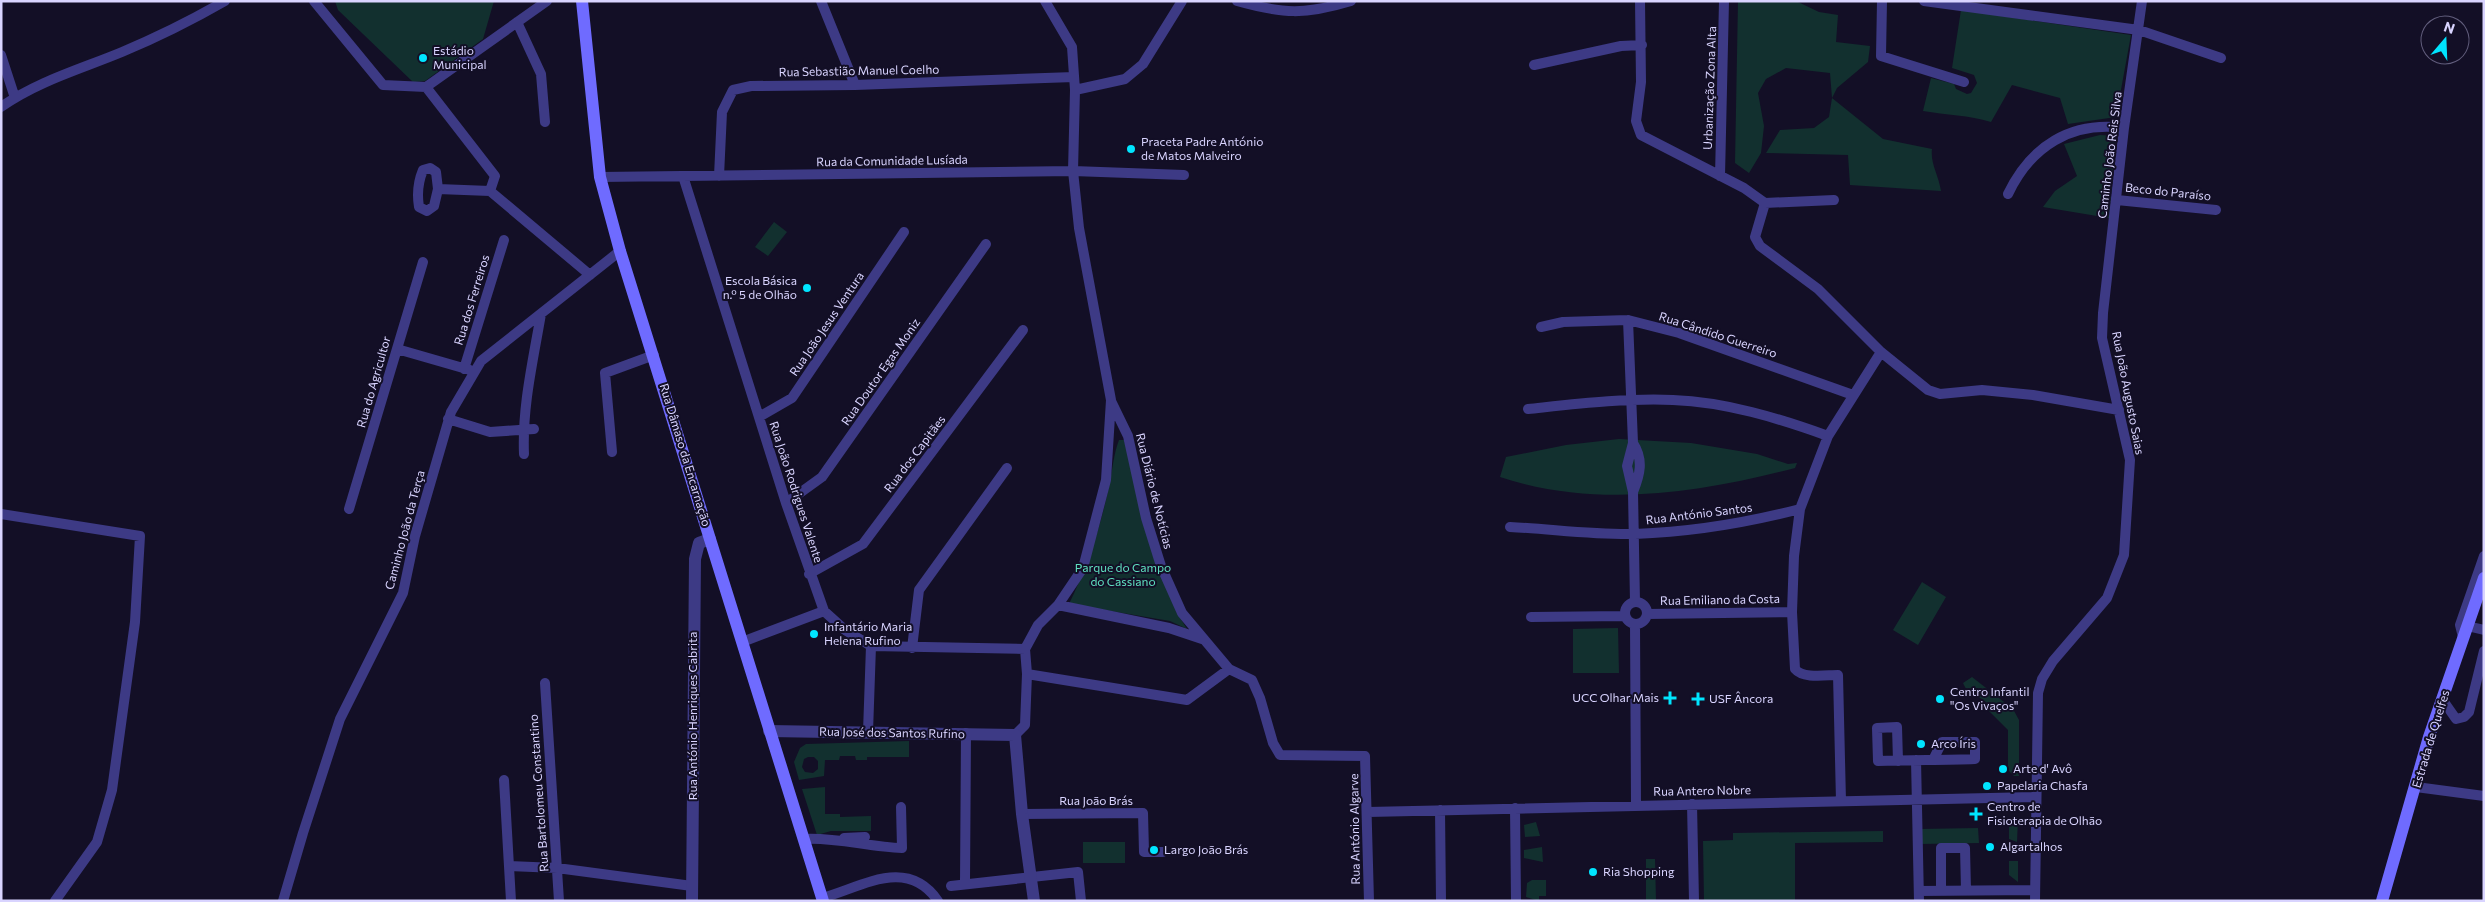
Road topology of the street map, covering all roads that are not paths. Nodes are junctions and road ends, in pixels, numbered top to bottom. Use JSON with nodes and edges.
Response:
{"nodes":[{"id":1,"x":226,"y":1,"type":"edge"},
{"id":2,"x":314,"y":1,"type":"edge"},
{"id":3,"x":547,"y":1,"type":"edge"},
{"id":4,"x":582,"y":1,"type":"edge"},
{"id":5,"x":821,"y":1,"type":"edge"},
{"id":6,"x":1045,"y":1,"type":"edge"},
{"id":7,"x":1182,"y":1,"type":"edge"},
{"id":8,"x":1237,"y":1,"type":"edge"},
{"id":9,"x":1351,"y":1,"type":"edge"},
{"id":10,"x":1640,"y":1,"type":"edge"},
{"id":11,"x":1724,"y":1,"type":"edge"},
{"id":12,"x":1882,"y":1,"type":"edge"},
{"id":13,"x":1924,"y":1,"type":"edge"},
{"id":14,"x":2142,"y":1,"type":"edge"},
{"id":15,"x":1273,"y":6,"type":"edge"},
{"id":16,"x":517,"y":22,"type":"junction"},
{"id":17,"x":2139,"y":30,"type":"junction"},
{"id":18,"x":1642,"y":45,"type":"junction"},
{"id":19,"x":1,"y":55,"type":"edge"},
{"id":20,"x":2221,"y":58,"type":"dead end"},
{"id":21,"x":1534,"y":65,"type":"dead end"},
{"id":22,"x":1074,"y":77,"type":"junction"},
{"id":23,"x":1964,"y":82,"type":"dead end"},
{"id":24,"x":855,"y":85,"type":"junction"},
{"id":25,"x":426,"y":87,"type":"junction"},
{"id":26,"x":1075,"y":90,"type":"junction"},
{"id":27,"x":15,"y":98,"type":"junction"},
{"id":28,"x":1,"y":107,"type":"edge"},
{"id":29,"x":545,"y":122,"type":"dead end"},
{"id":30,"x":2124,"y":128,"type":"junction"},
{"id":31,"x":1073,"y":172,"type":"junction"},
{"id":32,"x":1184,"y":175,"type":"dead end"},
{"id":33,"x":683,"y":176,"type":"junction"},
{"id":34,"x":719,"y":176,"type":"junction"},
{"id":35,"x":1720,"y":176,"type":"junction"},
{"id":36,"x":600,"y":177,"type":"junction"},
{"id":37,"x":438,"y":189,"type":"dead end"},
{"id":38,"x":490,"y":191,"type":"junction"},
{"id":39,"x":2008,"y":194,"type":"dead end"},
{"id":40,"x":1834,"y":200,"type":"dead end"},
{"id":41,"x":2117,"y":200,"type":"junction"},
{"id":42,"x":1764,"y":202,"type":"junction"},
{"id":43,"x":2216,"y":210,"type":"dead end"},
{"id":44,"x":904,"y":232,"type":"dead end"},
{"id":45,"x":504,"y":240,"type":"dead end"},
{"id":46,"x":986,"y":244,"type":"dead end"},
{"id":47,"x":620,"y":251,"type":"junction"},
{"id":48,"x":423,"y":262,"type":"dead end"},
{"id":49,"x":590,"y":275,"type":"junction"},
{"id":50,"x":2102,"y":313,"type":"joint"},
{"id":51,"x":541,"y":314,"type":"junction"},
{"id":52,"x":1628,"y":320,"type":"junction"},
{"id":53,"x":1541,"y":327,"type":"dead end"},
{"id":54,"x":1023,"y":330,"type":"dead end"},
{"id":55,"x":397,"y":349,"type":"junction"},
{"id":56,"x":1881,"y":352,"type":"junction"},
{"id":57,"x":654,"y":356,"type":"junction"},
{"id":58,"x":469,"y":370,"type":"junction"},
{"id":59,"x":1853,"y":396,"type":"junction"},
{"id":60,"x":1111,"y":400,"type":"junction"},
{"id":61,"x":1633,"y":400,"type":"junction"},
{"id":62,"x":1528,"y":409,"type":"dead end"},
{"id":63,"x":2119,"y":410,"type":"junction"},
{"id":64,"x":759,"y":417,"type":"junction"},
{"id":65,"x":448,"y":420,"type":"junction"},
{"id":66,"x":534,"y":429,"type":"dead end"},
{"id":67,"x":523,"y":430,"type":"junction"},
{"id":68,"x":1828,"y":436,"type":"junction"},
{"id":69,"x":612,"y":452,"type":"dead end"},
{"id":70,"x":524,"y":454,"type":"dead end"},
{"id":71,"x":1007,"y":468,"type":"dead end"},
{"id":72,"x":786,"y":503,"type":"junction"},
{"id":73,"x":1800,"y":508,"type":"junction"},
{"id":74,"x":350,"y":509,"type":"dead end"},
{"id":75,"x":1,"y":514,"type":"edge"},
{"id":76,"x":1510,"y":527,"type":"dead end"},
{"id":77,"x":1633,"y":534,"type":"junction"},
{"id":78,"x":710,"y":539,"type":"junction"},
{"id":79,"x":2484,"y":556,"type":"edge"},
{"id":80,"x":809,"y":574,"type":"junction"},
{"id":81,"x":2484,"y":578,"type":"edge"},
{"id":82,"x":1634,"y":602,"type":"junction"},
{"id":83,"x":1058,"y":605,"type":"junction"},
{"id":84,"x":824,"y":611,"type":"junction"},
{"id":85,"x":1792,"y":612,"type":"junction"},
{"id":86,"x":1647,"y":614,"type":"junction"},
{"id":87,"x":1625,"y":616,"type":"junction"},
{"id":88,"x":1531,"y":617,"type":"dead end"},
{"id":89,"x":1635,"y":624,"type":"junction"},
{"id":90,"x":2484,"y":630,"type":"edge"},
{"id":91,"x":2465,"y":632,"type":"junction"},
{"id":92,"x":1203,"y":639,"type":"junction"},
{"id":93,"x":742,"y":642,"type":"junction"},
{"id":94,"x":871,"y":646,"type":"junction"},
{"id":95,"x":912,"y":648,"type":"junction"},
{"id":96,"x":1025,"y":649,"type":"junction"},
{"id":97,"x":2484,"y":652,"type":"edge"},
{"id":98,"x":1229,"y":669,"type":"junction"},
{"id":99,"x":1027,"y":674,"type":"junction"},
{"id":100,"x":545,"y":683,"type":"dead end"},
{"id":101,"x":2442,"y":699,"type":"junction"},
{"id":102,"x":769,"y":731,"type":"junction"},
{"id":103,"x":868,"y":732,"type":"junction"},
{"id":104,"x":966,"y":734,"type":"junction"},
{"id":105,"x":1015,"y":735,"type":"junction"},
{"id":106,"x":1916,"y":760,"type":"junction"},
{"id":107,"x":1933,"y":760,"type":"dead end"},
{"id":108,"x":1898,"y":761,"type":"dead end"},
{"id":109,"x":504,"y":780,"type":"dead end"},
{"id":110,"x":2416,"y":787,"type":"junction"},
{"id":111,"x":2484,"y":796,"type":"edge"},
{"id":112,"x":2036,"y":797,"type":"junction"},
{"id":113,"x":1918,"y":800,"type":"junction"},
{"id":114,"x":1841,"y":801,"type":"junction"},
{"id":115,"x":1692,"y":804,"type":"junction"},
{"id":116,"x":1636,"y":805,"type":"junction"},
{"id":117,"x":901,"y":806,"type":"dead end"},
{"id":118,"x":1515,"y":808,"type":"junction"},
{"id":119,"x":1440,"y":810,"type":"junction"},
{"id":120,"x":1368,"y":812,"type":"junction"},
{"id":121,"x":1022,"y":814,"type":"junction"},
{"id":122,"x":865,"y":837,"type":"dead end"},
{"id":123,"x":804,"y":840,"type":"junction"},
{"id":124,"x":831,"y":841,"type":"junction"},
{"id":125,"x":1163,"y":852,"type":"dead end"},
{"id":126,"x":509,"y":866,"type":"junction"},
{"id":127,"x":557,"y":868,"type":"junction"},
{"id":128,"x":1030,"y":875,"type":"junction"},
{"id":129,"x":965,"y":883,"type":"junction"},
{"id":130,"x":692,"y":886,"type":"junction"},
{"id":131,"x":950,"y":886,"type":"dead end"},
{"id":132,"x":1941,"y":890,"type":"junction"},
{"id":133,"x":1966,"y":890,"type":"junction"},
{"id":134,"x":1919,"y":896,"type":"edge"},
{"id":135,"x":2035,"y":896,"type":"edge"},
{"id":136,"x":822,"y":899,"type":"edge"},
{"id":137,"x":55,"y":901,"type":"edge"},
{"id":138,"x":283,"y":901,"type":"edge"},
{"id":139,"x":511,"y":901,"type":"edge"},
{"id":140,"x":559,"y":901,"type":"edge"},
{"id":141,"x":692,"y":901,"type":"edge"},
{"id":142,"x":938,"y":901,"type":"edge"},
{"id":143,"x":1034,"y":901,"type":"edge"},
{"id":144,"x":1081,"y":901,"type":"edge"},
{"id":145,"x":1369,"y":901,"type":"edge"},
{"id":146,"x":1442,"y":901,"type":"edge"},
{"id":147,"x":1516,"y":901,"type":"edge"},
{"id":148,"x":1694,"y":901,"type":"edge"},
{"id":149,"x":2382,"y":901,"type":"edge"}],
"edges":[{"from":1,"to":27,"type":"street"},
{"from":2,"to":25,"type":"street"},
{"from":3,"to":16,"type":"street"},
{"from":4,"to":36,"type":"main road","name":"Rua Dâmaso da Encarnação"},
{"from":5,"to":24,"type":"street"},
{"from":6,"to":22,"type":"street","name":"Rua Diário de Notícias"},
{"from":7,"to":26,"type":"street"},
{"from":8,"to":15,"type":"street"},
{"from":9,"to":15,"type":"street"},
{"from":10,"to":18,"type":"street"},
{"from":11,"to":35,"type":"street","name":"Urbanização Zona Alta"},
{"from":12,"to":23,"type":"street"},
{"from":13,"to":17,"type":"street"},
{"from":14,"to":17,"type":"street","name":"Caminho João Reis Silva"},
{"from":16,"to":25,"type":"street"},
{"from":16,"to":29,"type":"street"},
{"from":17,"to":20,"type":"street"},
{"from":17,"to":30,"type":"street","name":"Caminho João Reis Silva"},
{"from":18,"to":21,"type":"street"},
{"from":18,"to":35,"type":"street"},
{"from":19,"to":27,"type":"street"},
{"from":22,"to":24,"type":"street","name":"Rua Sebastião Manuel Coelho"},
{"from":22,"to":26,"type":"street","name":"Rua Diário de Notícias"},
{"from":24,"to":34,"type":"street","name":"Rua Sebastião Manuel Coelho"},
{"from":25,"to":38,"type":"street"},
{"from":26,"to":31,"type":"street","name":"Rua Diário de Notícias"},
{"from":27,"to":28,"type":"street"},
{"from":30,"to":39,"type":"street"},
{"from":30,"to":41,"type":"street","name":"Caminho João Reis Silva"},
{"from":31,"to":32,"type":"street","name":"Rua da Comunidade Lusíada"},
{"from":31,"to":34,"type":"street","name":"Rua da Comunidade Lusíada"},
{"from":31,"to":60,"type":"street","name":"Rua Diário de Notícias"},
{"from":33,"to":34,"type":"street","name":"Rua da Comunidade Lusíada"},
{"from":33,"to":36,"type":"street","name":"Rua da Comunidade Lusíada"},
{"from":33,"to":64,"type":"street","name":"Rua João Rodrigues Valente"},
{"from":35,"to":42,"type":"street"},
{"from":36,"to":47,"type":"main road","name":"Rua Dâmaso da Encarnação"},
{"from":37,"to":38,"type":"street"},
{"from":38,"to":49,"type":"street"},
{"from":40,"to":42,"type":"street"},
{"from":41,"to":43,"type":"street","name":"Beco do Paraíso"},
{"from":41,"to":50,"type":"street","name":"Caminho João Reis Silva"},
{"from":42,"to":56,"type":"street"},
{"from":44,"to":64,"type":"street","name":"Rua João Jesus Ventura"},
{"from":45,"to":58,"type":"street","name":"Rua dos Ferreiros"},
{"from":46,"to":72,"type":"street","name":"Rua Doutor Egas Moniz"},
{"from":47,"to":49,"type":"street","name":"Caminho João da Terça"},
{"from":47,"to":57,"type":"main road","name":"Rua Dâmaso da Encarnação"},
{"from":48,"to":55,"type":"street","name":"Rua do Agricultor"},
{"from":49,"to":51,"type":"street","name":"Caminho João da Terça"},
{"from":50,"to":63,"type":"street","name":"Rua João Augusto Saias"},
{"from":51,"to":58,"type":"street","name":"Caminho João da Terça"},
{"from":51,"to":67,"type":"street"},
{"from":52,"to":53,"type":"street","name":"Rua Cândido Guerreiro"},
{"from":52,"to":59,"type":"street","name":"Rua Cândido Guerreiro"},
{"from":52,"to":61,"type":"street"},
{"from":54,"to":80,"type":"street","name":"Rua dos Capitães"},
{"from":55,"to":58,"type":"street"},
{"from":55,"to":74,"type":"street","name":"Rua do Agricultor"},
{"from":56,"to":59,"type":"street"},
{"from":56,"to":63,"type":"street"},
{"from":57,"to":69,"type":"street"},
{"from":57,"to":78,"type":"main road","name":"Rua Dâmaso da Encarnação"},
{"from":58,"to":65,"type":"street","name":"Caminho João da Terça"},
{"from":59,"to":68,"type":"street"},
{"from":60,"to":83,"type":"street","name":"Rua Diário de Notícias"},
{"from":60,"to":92,"type":"street","name":"Rua Diário de Notícias"},
{"from":61,"to":62,"type":"street"},
{"from":61,"to":68,"type":"street"},
{"from":61,"to":77,"type":"street"},
{"from":63,"to":112,"type":"street","name":"Rua João Augusto Saias"},
{"from":64,"to":72,"type":"street","name":"Rua João Rodrigues Valente"},
{"from":65,"to":67,"type":"street"},
{"from":65,"to":138,"type":"street","name":"Caminho João da Terça"},
{"from":66,"to":67,"type":"street"},
{"from":67,"to":70,"type":"street"},
{"from":68,"to":73,"type":"street"},
{"from":71,"to":95,"type":"street"},
{"from":72,"to":80,"type":"street","name":"Rua João Rodrigues Valente"},
{"from":73,"to":77,"type":"street","name":"Rua António Santos"},
{"from":73,"to":85,"type":"street"},
{"from":75,"to":137,"type":"street"},
{"from":76,"to":77,"type":"street","name":"Rua António Santos"},
{"from":77,"to":82,"type":"street"},
{"from":78,"to":93,"type":"main road","name":"Rua Dâmaso da Encarnação"},
{"from":78,"to":130,"type":"street","name":"Rua António Henriques Cabrita"},
{"from":79,"to":91,"type":"street"},
{"from":80,"to":84,"type":"street","name":"Rua João Rodrigues Valente"},
{"from":81,"to":91,"type":"main road","name":"Estrada de Quelfes"},
{"from":82,"to":86,"type":"street"},
{"from":82,"to":87,"type":"street"},
{"from":83,"to":92,"type":"street"},
{"from":83,"to":96,"type":"street","name":"Rua Diário de Notícias"},
{"from":84,"to":93,"type":"street"},
{"from":84,"to":94,"type":"street","name":"Rua João Rodrigues Valente"},
{"from":85,"to":86,"type":"street","name":"Rua Emiliano da Costa"},
{"from":85,"to":114,"type":"street"},
{"from":86,"to":89,"type":"street"},
{"from":87,"to":88,"type":"street"},
{"from":87,"to":89,"type":"street"},
{"from":89,"to":116,"type":"street"},
{"from":90,"to":91,"type":"street"},
{"from":91,"to":101,"type":"main road","name":"Estrada de Quelfes"},
{"from":92,"to":98,"type":"street","name":"Rua Diário de Notícias"},
{"from":93,"to":102,"type":"main road","name":"Rua Dâmaso da Encarnação"},
{"from":94,"to":95,"type":"street","name":"Rua João Rodrigues Valente"},
{"from":94,"to":103,"type":"street"},
{"from":95,"to":96,"type":"street","name":"Rua João Rodrigues Valente"},
{"from":96,"to":99,"type":"street"},
{"from":97,"to":101,"type":"street"},
{"from":98,"to":99,"type":"street"},
{"from":98,"to":120,"type":"street","name":"Rua António Algarve"},
{"from":99,"to":105,"type":"street"},
{"from":100,"to":127,"type":"street","name":"Rua Bartolomeu Constantino"},
{"from":101,"to":110,"type":"main road","name":"Estrada de Quelfes"},
{"from":102,"to":103,"type":"street","name":"Rua José dos Santos Rufino"},
{"from":102,"to":123,"type":"main road","name":"Rua Dâmaso da Encarnação"},
{"from":103,"to":104,"type":"street","name":"Rua José dos Santos Rufino"},
{"from":104,"to":105,"type":"street","name":"Rua José dos Santos Rufino"},
{"from":104,"to":129,"type":"street"},
{"from":105,"to":121,"type":"street"},
{"from":106,"to":107,"type":"street"},
{"from":106,"to":108,"type":"street"},
{"from":106,"to":113,"type":"street"},
{"from":109,"to":126,"type":"street"},
{"from":110,"to":111,"type":"street"},
{"from":110,"to":149,"type":"main road","name":"Estrada de Quelfes"},
{"from":112,"to":113,"type":"street","name":"Rua Antero Nobre"},
{"from":112,"to":135,"type":"street","name":"Rua João Augusto Saias"},
{"from":113,"to":114,"type":"street","name":"Rua Antero Nobre"},
{"from":113,"to":134,"type":"street"},
{"from":114,"to":115,"type":"street","name":"Rua Antero Nobre"},
{"from":115,"to":116,"type":"street","name":"Rua Antero Nobre"},
{"from":115,"to":148,"type":"street"},
{"from":116,"to":118,"type":"street","name":"Rua Antero Nobre"},
{"from":117,"to":124,"type":"street"},
{"from":118,"to":119,"type":"street","name":"Rua Antero Nobre"},
{"from":118,"to":147,"type":"street"},
{"from":119,"to":120,"type":"street","name":"Rua Antero Nobre"},
{"from":119,"to":146,"type":"street"},
{"from":120,"to":145,"type":"street","name":"Rua António Algarve"},
{"from":121,"to":125,"type":"street","name":"Rua João Brás"},
{"from":121,"to":128,"type":"street"},
{"from":122,"to":124,"type":"street"},
{"from":123,"to":124,"type":"street"},
{"from":123,"to":136,"type":"main road","name":"Rua Dâmaso da Encarnação"},
{"from":126,"to":127,"type":"street"},
{"from":126,"to":139,"type":"street"},
{"from":127,"to":130,"type":"street"},
{"from":127,"to":140,"type":"street","name":"Rua Bartolomeu Constantino"},
{"from":128,"to":129,"type":"street"},
{"from":128,"to":143,"type":"street"},
{"from":128,"to":144,"type":"street"},
{"from":129,"to":131,"type":"street"},
{"from":130,"to":141,"type":"street","name":"Rua António Henriques Cabrita"},
{"from":132,"to":133,"type":"street"},
{"from":132,"to":133,"type":"street"},
{"from":132,"to":134,"type":"street"},
{"from":133,"to":135,"type":"street"},
{"from":136,"to":142,"type":"street"}]}
